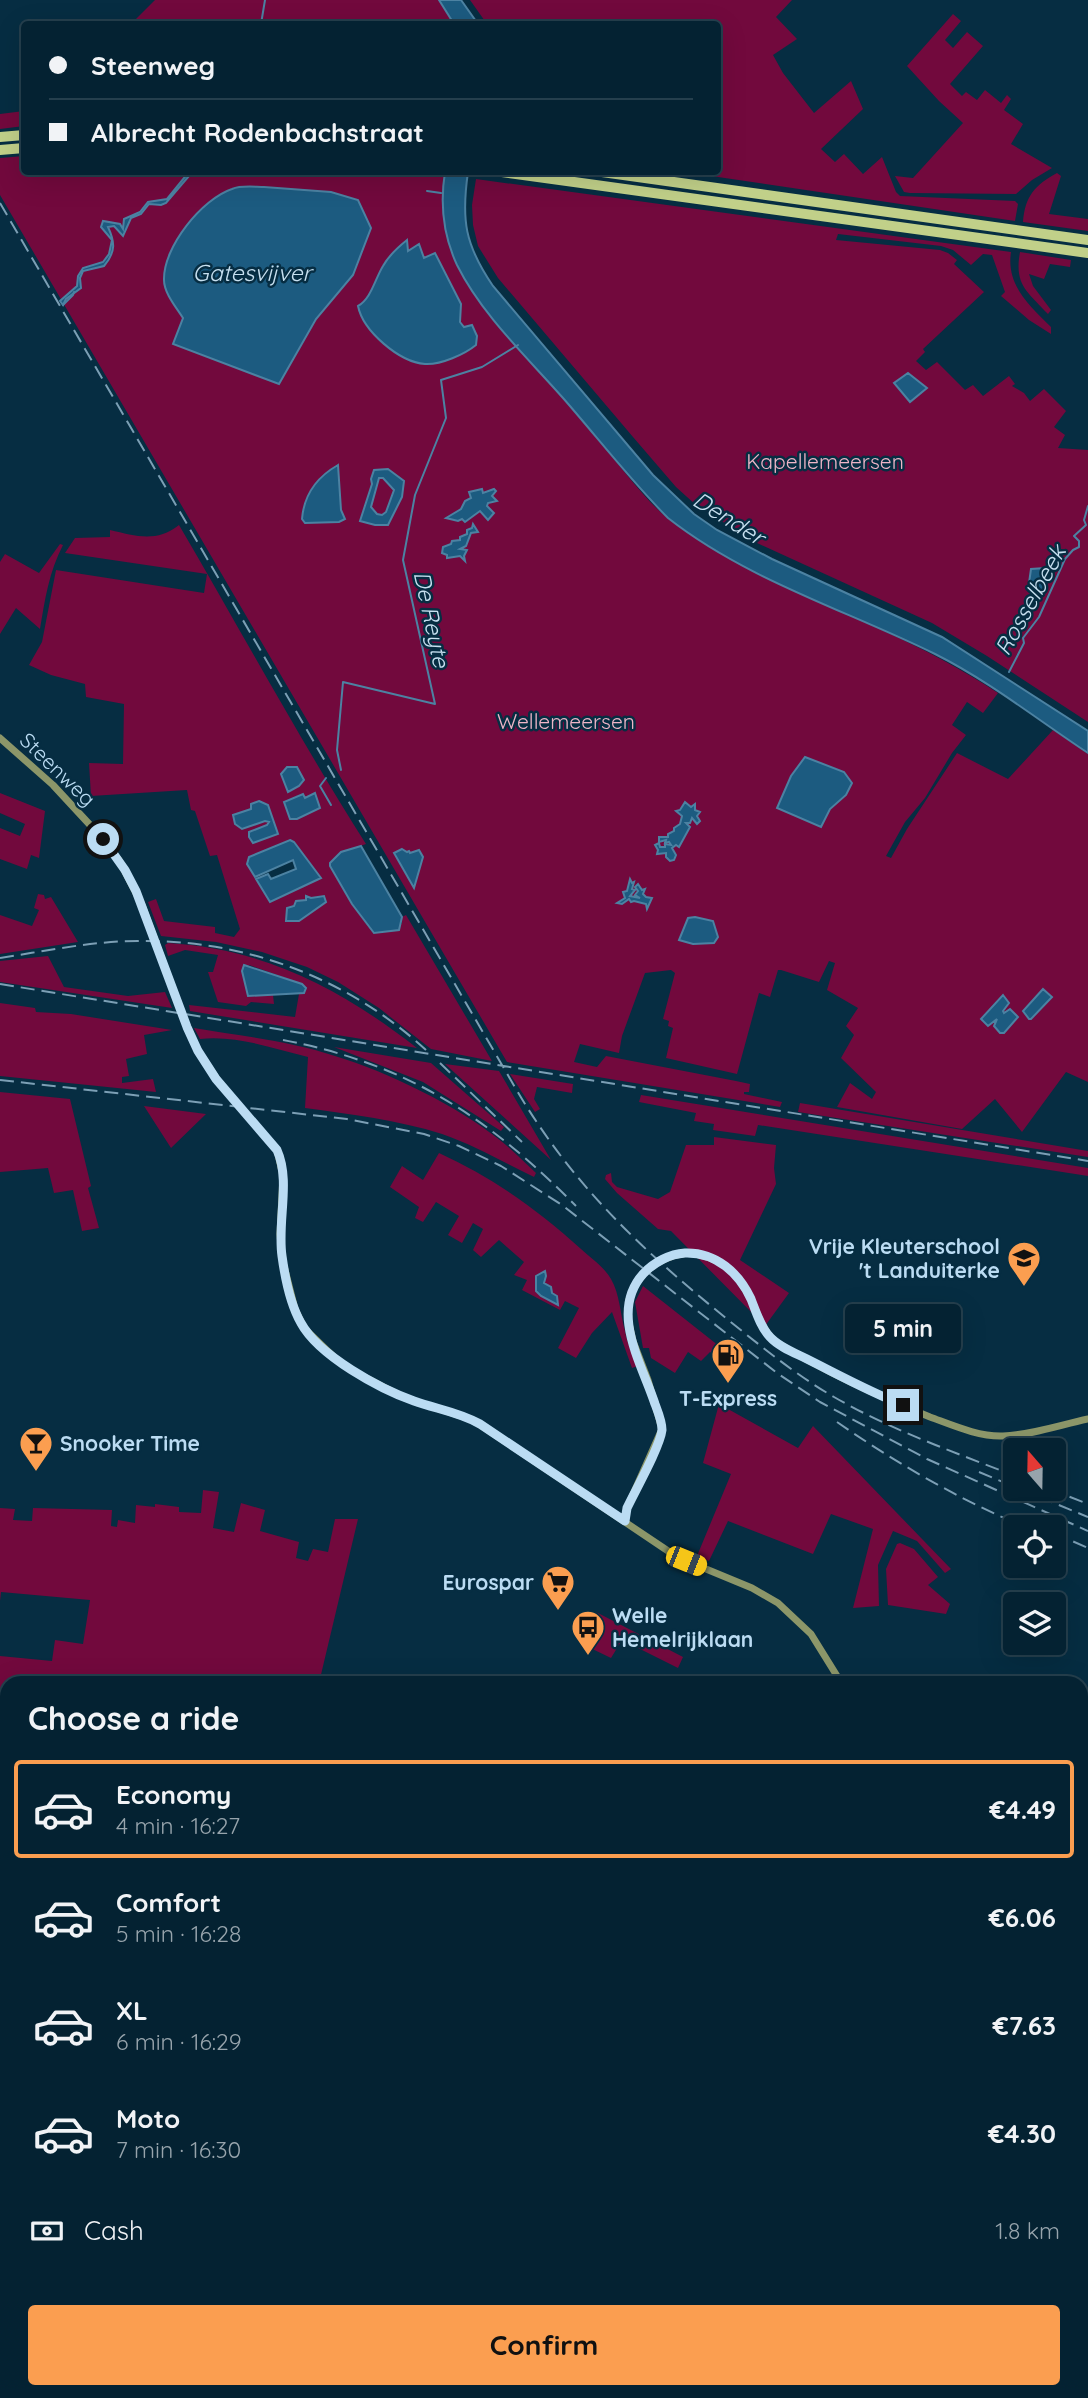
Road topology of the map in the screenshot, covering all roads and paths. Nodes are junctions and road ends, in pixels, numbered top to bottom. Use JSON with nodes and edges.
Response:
{"nodes":[{"id":1,"x":21,"y":135,"type":"edge"},
{"id":2,"x":0,"y":137,"type":"edge"},
{"id":3,"x":21,"y":148,"type":"edge"},
{"id":4,"x":0,"y":150,"type":"edge"},
{"id":5,"x":524,"y":175,"type":"edge"},
{"id":6,"x":623,"y":175,"type":"edge"},
{"id":7,"x":1088,"y":240,"type":"edge"},
{"id":8,"x":1088,"y":253,"type":"edge"},
{"id":9,"x":1,"y":742,"type":"edge"},
{"id":10,"x":1088,"y":1419,"type":"edge"},
{"id":11,"x":625,"y":1521,"type":"junction"},
{"id":12,"x":837,"y":1676,"type":"edge"}],
"edges":[{"from":1,"to":2,"type":"highway"},
{"from":3,"to":4,"type":"highway"},
{"from":5,"to":8,"type":"highway"},
{"from":6,"to":7,"type":"highway"},
{"from":9,"to":11,"type":"main road","name":"Steenweg"},
{"from":10,"to":11,"type":"main road","bridge":true},
{"from":11,"to":12,"type":"main road","name":"Steenweg"}]}
